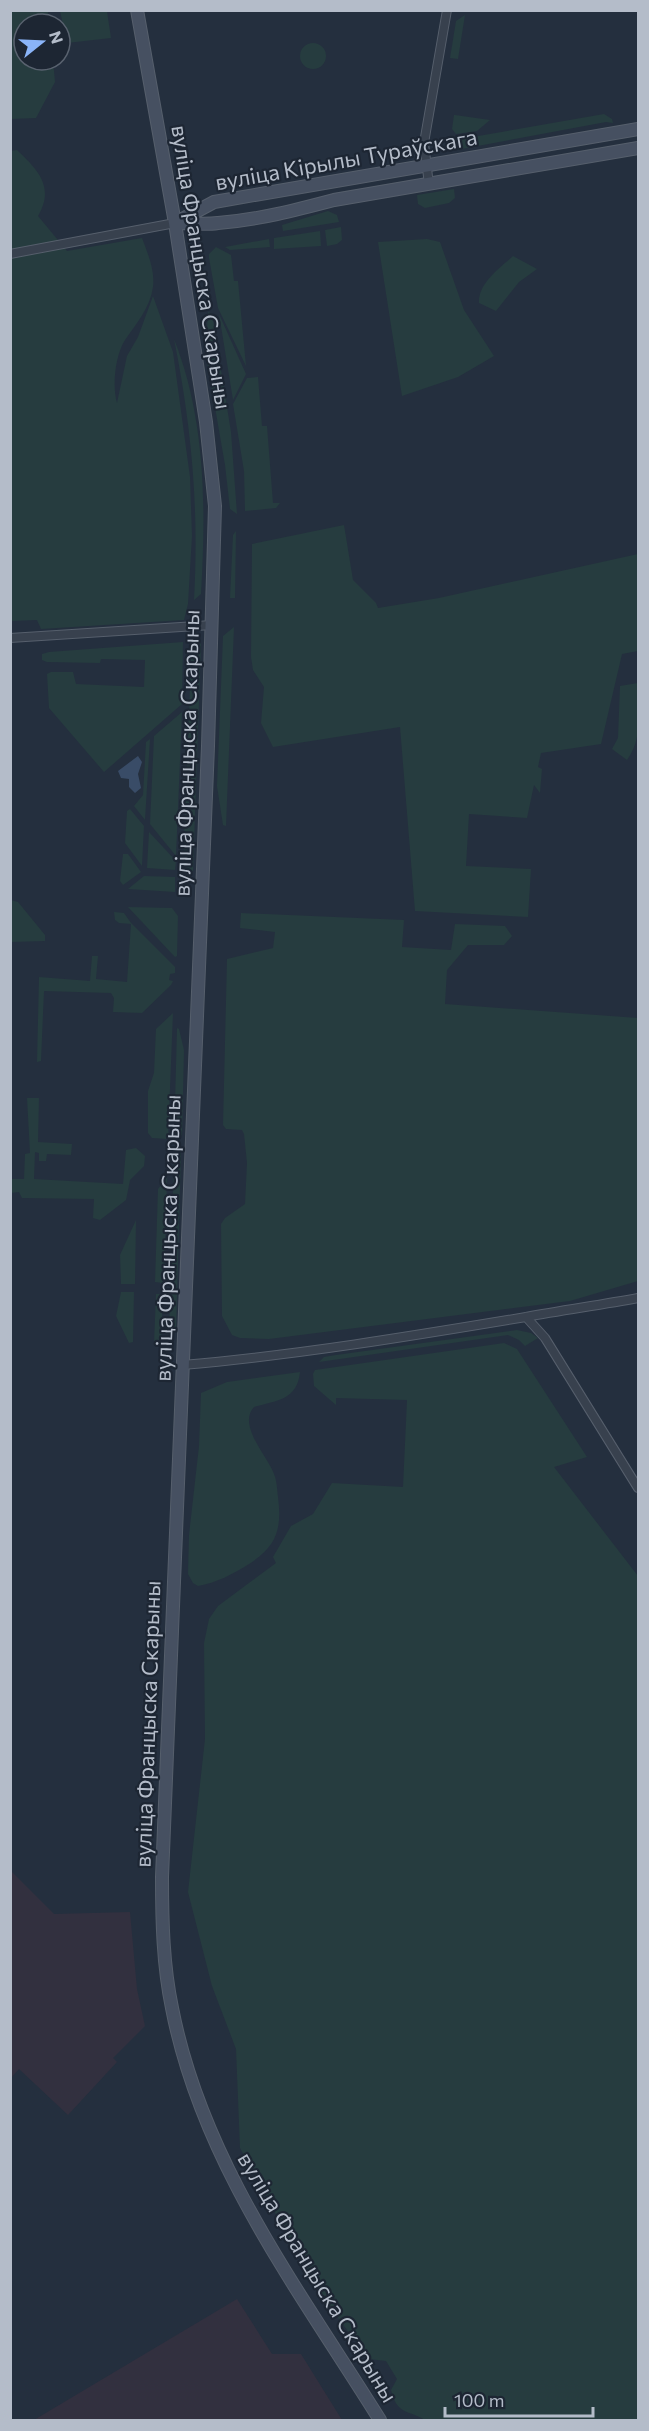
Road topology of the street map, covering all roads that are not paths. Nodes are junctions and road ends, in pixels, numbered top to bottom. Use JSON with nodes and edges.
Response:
{"nodes":[{"id":1,"x":137,"y":10,"type":"edge"},
{"id":2,"x":447,"y":10,"type":"edge"},
{"id":3,"x":639,"y":129,"type":"edge"},
{"id":4,"x":639,"y":148,"type":"edge"},
{"id":5,"x":426,"y":165,"type":"junction"},
{"id":6,"x":429,"y":184,"type":"junction"},
{"id":7,"x":174,"y":223,"type":"junction"},
{"id":8,"x":10,"y":254,"type":"edge"},
{"id":9,"x":212,"y":625,"type":"junction"},
{"id":10,"x":10,"y":638,"type":"edge"},
{"id":11,"x":639,"y":1298,"type":"edge"},
{"id":12,"x":526,"y":1317,"type":"junction"},
{"id":13,"x":182,"y":1365,"type":"junction"},
{"id":14,"x":639,"y":1488,"type":"edge"},
{"id":15,"x":380,"y":2421,"type":"edge"}],
"edges":[{"from":1,"to":7,"type":"main road","name":"вуліца Францыска Скарыны"},
{"from":2,"to":5,"type":"street"},
{"from":3,"to":5,"type":"main road","name":"вуліца Кірылы Тураўскага"},
{"from":4,"to":6,"type":"main road","name":"вуліца Кірылы Тураўскага"},
{"from":5,"to":6,"type":"street"},
{"from":5,"to":7,"type":"main road","name":"вуліца Кірылы Тураўскага"},
{"from":6,"to":7,"type":"main road","name":"вуліца Кірылы Тураўскага"},
{"from":7,"to":8,"type":"street"},
{"from":7,"to":9,"type":"main road","name":"вуліца Францыска Скарыны"},
{"from":9,"to":10,"type":"street"},
{"from":9,"to":13,"type":"main road","name":"вуліца Францыска Скарыны"},
{"from":11,"to":12,"type":"street"},
{"from":12,"to":13,"type":"street"},
{"from":12,"to":14,"type":"street"},
{"from":13,"to":15,"type":"main road","name":"вуліца Францыска Скарыны"}]}
